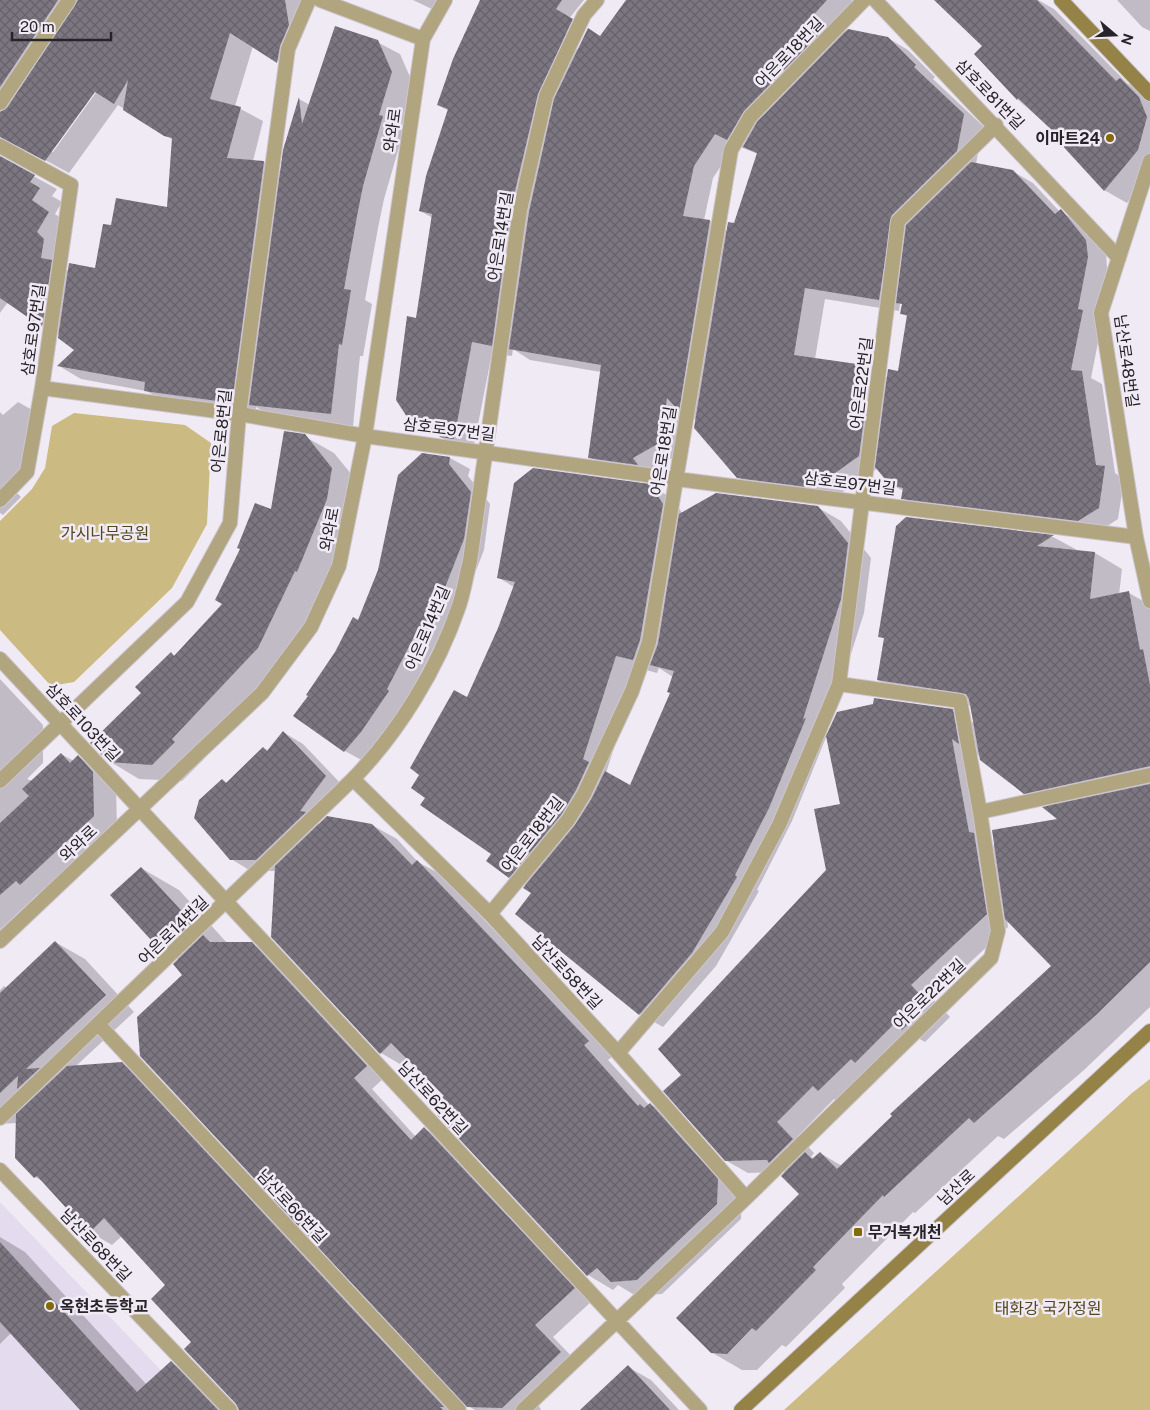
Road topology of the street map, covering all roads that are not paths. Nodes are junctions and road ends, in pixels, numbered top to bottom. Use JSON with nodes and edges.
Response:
{"nodes":[{"id":1,"x":69,"y":0,"type":"edge"},
{"id":2,"x":309,"y":0,"type":"edge"},
{"id":3,"x":320,"y":0,"type":"edge"},
{"id":4,"x":444,"y":0,"type":"edge"},
{"id":5,"x":597,"y":0,"type":"edge"},
{"id":6,"x":864,"y":0,"type":"edge"},
{"id":7,"x":875,"y":0,"type":"edge"},
{"id":8,"x":1061,"y":0,"type":"edge"},
{"id":9,"x":423,"y":39,"type":"junction"},
{"id":10,"x":1150,"y":94,"type":"edge"},
{"id":11,"x":0,"y":103,"type":"edge"},
{"id":12,"x":996,"y":126,"type":"junction"},
{"id":13,"x":0,"y":146,"type":"edge"},
{"id":14,"x":1150,"y":161,"type":"edge"},
{"id":15,"x":1119,"y":258,"type":"junction"},
{"id":16,"x":42,"y":388,"type":"junction"},
{"id":17,"x":239,"y":414,"type":"junction"},
{"id":18,"x":365,"y":436,"type":"junction"},
{"id":19,"x":486,"y":451,"type":"junction"},
{"id":20,"x":676,"y":478,"type":"junction"},
{"id":21,"x":0,"y":500,"type":"edge"},
{"id":22,"x":864,"y":503,"type":"junction"},
{"id":23,"x":1136,"y":537,"type":"junction"},
{"id":24,"x":1150,"y":601,"type":"edge"},
{"id":25,"x":0,"y":659,"type":"edge"},
{"id":26,"x":839,"y":684,"type":"junction"},
{"id":27,"x":60,"y":724,"type":"junction"},
{"id":28,"x":1150,"y":775,"type":"edge"},
{"id":29,"x":353,"y":779,"type":"junction"},
{"id":30,"x":0,"y":781,"type":"edge"},
{"id":31,"x":140,"y":809,"type":"junction"},
{"id":32,"x":980,"y":812,"type":"junction"},
{"id":33,"x":226,"y":902,"type":"junction"},
{"id":34,"x":490,"y":914,"type":"junction"},
{"id":35,"x":0,"y":941,"type":"edge"},
{"id":36,"x":99,"y":1025,"type":"junction"},
{"id":37,"x":1150,"y":1031,"type":"edge"},
{"id":38,"x":618,"y":1053,"type":"junction"},
{"id":39,"x":0,"y":1118,"type":"edge"},
{"id":40,"x":0,"y":1170,"type":"edge"},
{"id":41,"x":746,"y":1198,"type":"junction"},
{"id":42,"x":617,"y":1321,"type":"junction"},
{"id":43,"x":230,"y":1410,"type":"edge"},
{"id":44,"x":459,"y":1410,"type":"edge"},
{"id":45,"x":523,"y":1410,"type":"edge"},
{"id":46,"x":700,"y":1410,"type":"edge"},
{"id":47,"x":741,"y":1410,"type":"edge"}],
"edges":[{"from":1,"to":11,"type":"street"},
{"from":2,"to":17,"type":"street","name":"어은로8번길"},
{"from":3,"to":9,"type":"street"},
{"from":4,"to":9,"type":"street","name":"와와로"},
{"from":5,"to":19,"type":"street","name":"어은로14번길"},
{"from":6,"to":20,"type":"street","name":"어은로18번길"},
{"from":7,"to":12,"type":"street","name":"삼호로81번길"},
{"from":8,"to":10,"type":"main road"},
{"from":9,"to":18,"type":"street","name":"와와로"},
{"from":12,"to":15,"type":"street","name":"삼호로81번길"},
{"from":12,"to":22,"type":"street","name":"어은로22번길"},
{"from":13,"to":16,"type":"street","name":"삼호로97번길"},
{"from":14,"to":15,"type":"street","name":"남산로48번길"},
{"from":15,"to":23,"type":"street","name":"남산로48번길"},
{"from":16,"to":17,"type":"street","name":"삼호로97번길"},
{"from":16,"to":21,"type":"street"},
{"from":17,"to":18,"type":"street","name":"삼호로97번길"},
{"from":17,"to":27,"type":"street","name":"어은로8번길"},
{"from":18,"to":19,"type":"street","name":"삼호로97번길"},
{"from":18,"to":31,"type":"street","name":"와와로"},
{"from":19,"to":20,"type":"street","name":"삼호로97번길"},
{"from":19,"to":29,"type":"street","name":"어은로14번길"},
{"from":20,"to":22,"type":"street","name":"삼호로97번길"},
{"from":20,"to":34,"type":"street","name":"어은로18번길"},
{"from":22,"to":23,"type":"street","name":"삼호로97번길"},
{"from":22,"to":26,"type":"street","name":"어은로22번길"},
{"from":23,"to":24,"type":"street","name":"남산로48번길"},
{"from":25,"to":27,"type":"street","name":"삼호로103번길"},
{"from":26,"to":32,"type":"street","name":"어은로22번길"},
{"from":26,"to":38,"type":"street","name":"어은로22번길"},
{"from":27,"to":30,"type":"street","name":"어은로8번길"},
{"from":27,"to":31,"type":"street","name":"삼호로103번길"},
{"from":28,"to":32,"type":"street"},
{"from":29,"to":33,"type":"street","name":"어은로14번길"},
{"from":29,"to":34,"type":"street","name":"남산로58번길"},
{"from":31,"to":33,"type":"street","name":"남산로62번길"},
{"from":31,"to":35,"type":"street","name":"와와로"},
{"from":32,"to":41,"type":"street","name":"어은로22번길"},
{"from":33,"to":36,"type":"street","name":"어은로14번길"},
{"from":33,"to":42,"type":"street","name":"남산로62번길"},
{"from":34,"to":38,"type":"street","name":"남산로58번길"},
{"from":36,"to":39,"type":"street","name":"어은로14번길"},
{"from":36,"to":44,"type":"street","name":"남산로66번길"},
{"from":37,"to":47,"type":"main road","name":"남산로"},
{"from":38,"to":41,"type":"street","name":"남산로58번길"},
{"from":40,"to":43,"type":"street","name":"남산로68번길"},
{"from":41,"to":42,"type":"street","name":"어은로22번길"},
{"from":42,"to":45,"type":"street","name":"어은로22번길"},
{"from":42,"to":46,"type":"street","name":"남산로62번길"}]}
